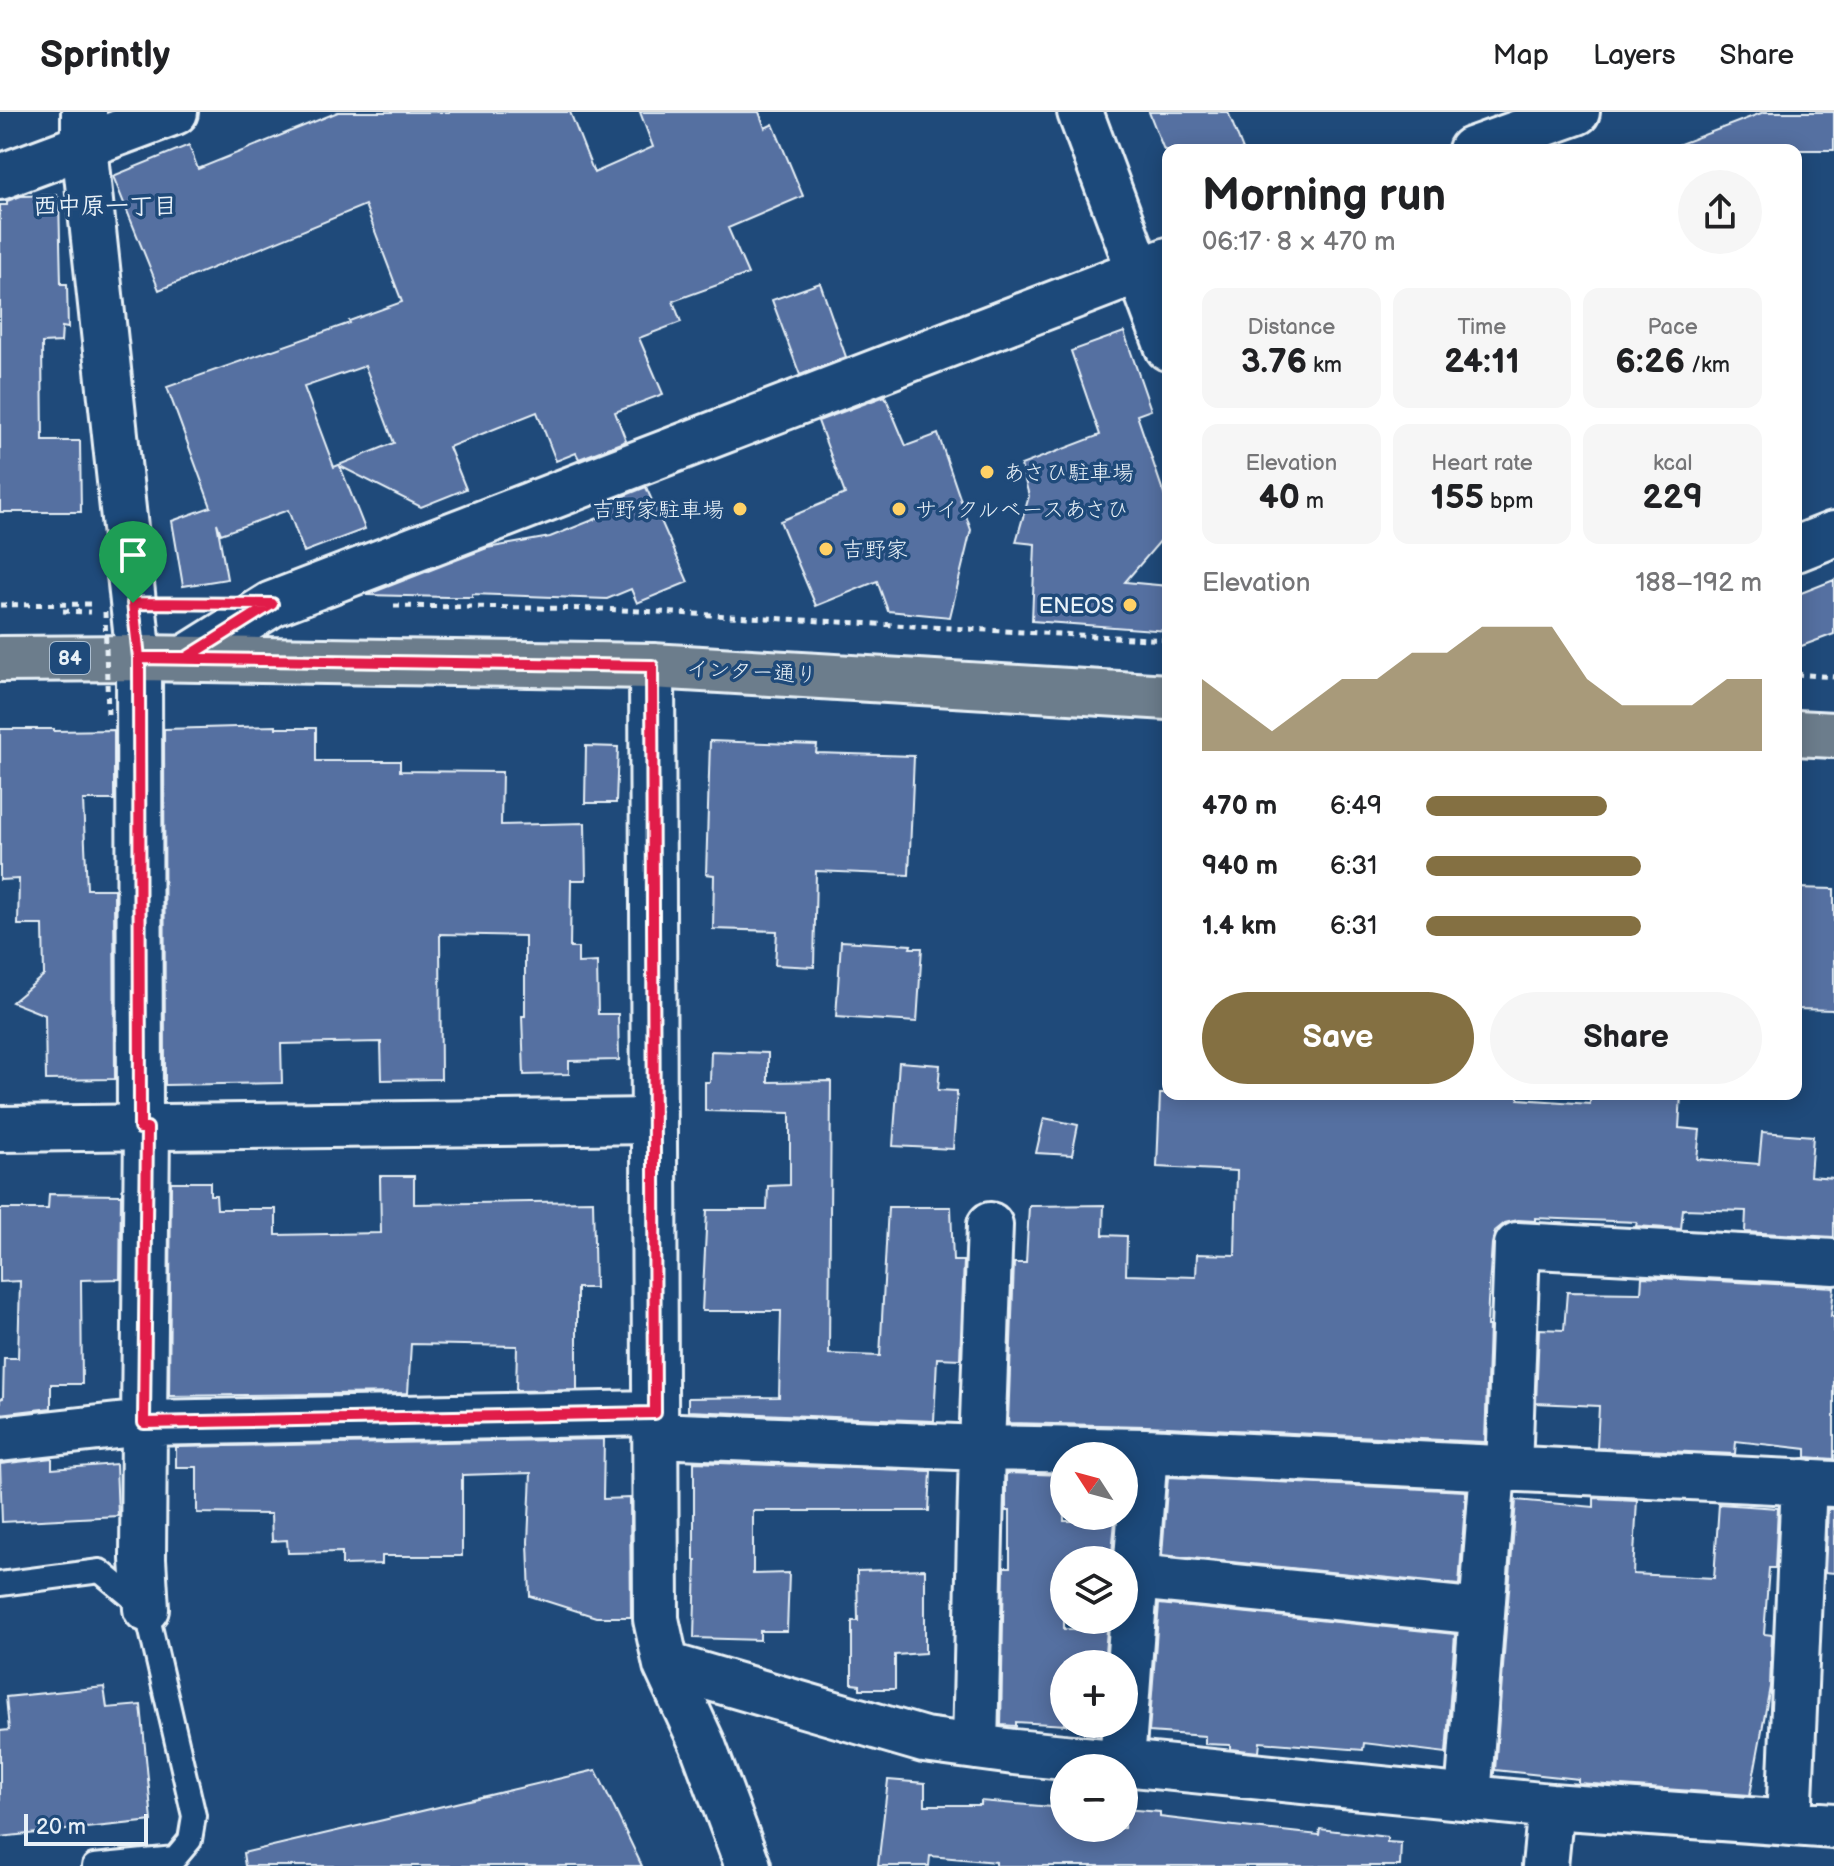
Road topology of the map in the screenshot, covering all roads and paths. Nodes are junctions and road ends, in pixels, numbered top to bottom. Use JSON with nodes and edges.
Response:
{"nodes":[{"id":1,"x":175,"y":112,"type":"edge"},
{"id":2,"x":1080,"y":112,"type":"edge"},
{"id":3,"x":1577,"y":112,"type":"edge"},
{"id":4,"x":84,"y":129,"type":"edge"},
{"id":5,"x":1488,"y":144,"type":"edge"},
{"id":6,"x":0,"y":177,"type":"edge"},
{"id":7,"x":1153,"y":265,"type":"edge"},
{"id":8,"x":1162,"y":315,"type":"edge"},
{"id":9,"x":1834,"y":534,"type":"edge"},
{"id":10,"x":1802,"y":547,"type":"edge"},
{"id":11,"x":133,"y":603,"type":"junction"},
{"id":12,"x":0,"y":605,"type":"edge"},
{"id":13,"x":382,"y":606,"type":"dead end"},
{"id":14,"x":63,"y":611,"type":"dead end"},
{"id":15,"x":1162,"y":640,"type":"edge"},
{"id":16,"x":139,"y":658,"type":"junction"},
{"id":17,"x":186,"y":658,"type":"junction"},
{"id":18,"x":0,"y":659,"type":"edge"},
{"id":19,"x":652,"y":666,"type":"junction"},
{"id":20,"x":1802,"y":674,"type":"edge"},
{"id":21,"x":1834,"y":677,"type":"edge"},
{"id":22,"x":1162,"y":697,"type":"edge"},
{"id":23,"x":108,"y":716,"type":"dead end"},
{"id":24,"x":1802,"y":733,"type":"edge"},
{"id":25,"x":1834,"y":735,"type":"edge"},
{"id":26,"x":653,"y":1121,"type":"junction"},
{"id":27,"x":143,"y":1128,"type":"junction"},
{"id":28,"x":0,"y":1129,"type":"edge"},
{"id":29,"x":990,"y":1225,"type":"dead end"},
{"id":30,"x":1834,"y":1262,"type":"edge"},
{"id":31,"x":144,"y":1423,"type":"junction"},
{"id":32,"x":655,"y":1424,"type":"junction"},
{"id":33,"x":0,"y":1439,"type":"edge"},
{"id":34,"x":982,"y":1448,"type":"junction"},
{"id":35,"x":1145,"y":1451,"type":"junction"},
{"id":36,"x":1501,"y":1469,"type":"junction"},
{"id":37,"x":1819,"y":1483,"type":"edge"},
{"id":38,"x":1138,"y":1549,"type":"edge"},
{"id":39,"x":1138,"y":1577,"type":"edge"},
{"id":40,"x":0,"y":1584,"type":"edge"},
{"id":41,"x":146,"y":1609,"type":"junction"},
{"id":42,"x":1482,"y":1612,"type":"junction"},
{"id":43,"x":1132,"y":1634,"type":"edge"},
{"id":44,"x":666,"y":1665,"type":"junction"},
{"id":45,"x":975,"y":1747,"type":"junction"},
{"id":46,"x":1123,"y":1754,"type":"edge"},
{"id":47,"x":1050,"y":1755,"type":"edge"},
{"id":48,"x":1138,"y":1764,"type":"edge"},
{"id":49,"x":1468,"y":1798,"type":"junction"},
{"id":50,"x":1551,"y":1806,"type":"junction"},
{"id":51,"x":1789,"y":1822,"type":"junction"},
{"id":52,"x":1834,"y":1826,"type":"edge"},
{"id":53,"x":94,"y":1866,"type":"edge"},
{"id":54,"x":748,"y":1866,"type":"edge"},
{"id":55,"x":1545,"y":1866,"type":"edge"}],
"edges":[{"from":1,"to":4,"type":"street"},
{"from":2,"to":7,"type":"street"},
{"from":3,"to":5,"type":"street"},
{"from":4,"to":6,"type":"street"},
{"from":4,"to":11,"type":"street"},
{"from":7,"to":8,"type":"street"},
{"from":7,"to":17,"type":"street"},
{"from":9,"to":10,"type":"street"},
{"from":11,"to":12,"type":"path"},
{"from":11,"to":16,"type":"street"},
{"from":13,"to":15,"type":"path"},
{"from":14,"to":23,"type":"path","bridge":true},
{"from":16,"to":17,"type":"main road","name":"インター通り","number":"84"},
{"from":16,"to":18,"type":"main road","name":"インター通り","number":"84"},
{"from":16,"to":27,"type":"street"},
{"from":17,"to":19,"type":"main road","name":"インター通り","number":"84"},
{"from":19,"to":22,"type":"main road","name":"インター通り","number":"84"},
{"from":19,"to":26,"type":"street"},
{"from":20,"to":21,"type":"path"},
{"from":24,"to":25,"type":"main road"},
{"from":26,"to":27,"type":"street"},
{"from":26,"to":32,"type":"street"},
{"from":27,"to":28,"type":"street"},
{"from":27,"to":31,"type":"street"},
{"from":29,"to":34,"type":"street"},
{"from":30,"to":36,"type":"street"},
{"from":31,"to":32,"type":"street"},
{"from":31,"to":33,"type":"street"},
{"from":31,"to":41,"type":"street"},
{"from":32,"to":34,"type":"street"},
{"from":32,"to":44,"type":"street"},
{"from":34,"to":35,"type":"street"},
{"from":34,"to":45,"type":"street"},
{"from":35,"to":36,"type":"street"},
{"from":35,"to":38,"type":"street"},
{"from":36,"to":37,"type":"street"},
{"from":36,"to":42,"type":"street"},
{"from":37,"to":51,"type":"street"},
{"from":39,"to":42,"type":"street"},
{"from":40,"to":41,"type":"lane"},
{"from":41,"to":53,"type":"lane"},
{"from":42,"to":49,"type":"street"},
{"from":43,"to":46,"type":"street"},
{"from":44,"to":45,"type":"street"},
{"from":44,"to":54,"type":"street"},
{"from":45,"to":47,"type":"street"},
{"from":48,"to":49,"type":"street"},
{"from":49,"to":50,"type":"street"},
{"from":50,"to":51,"type":"street"},
{"from":50,"to":55,"type":"street"},
{"from":51,"to":52,"type":"street"}]}
